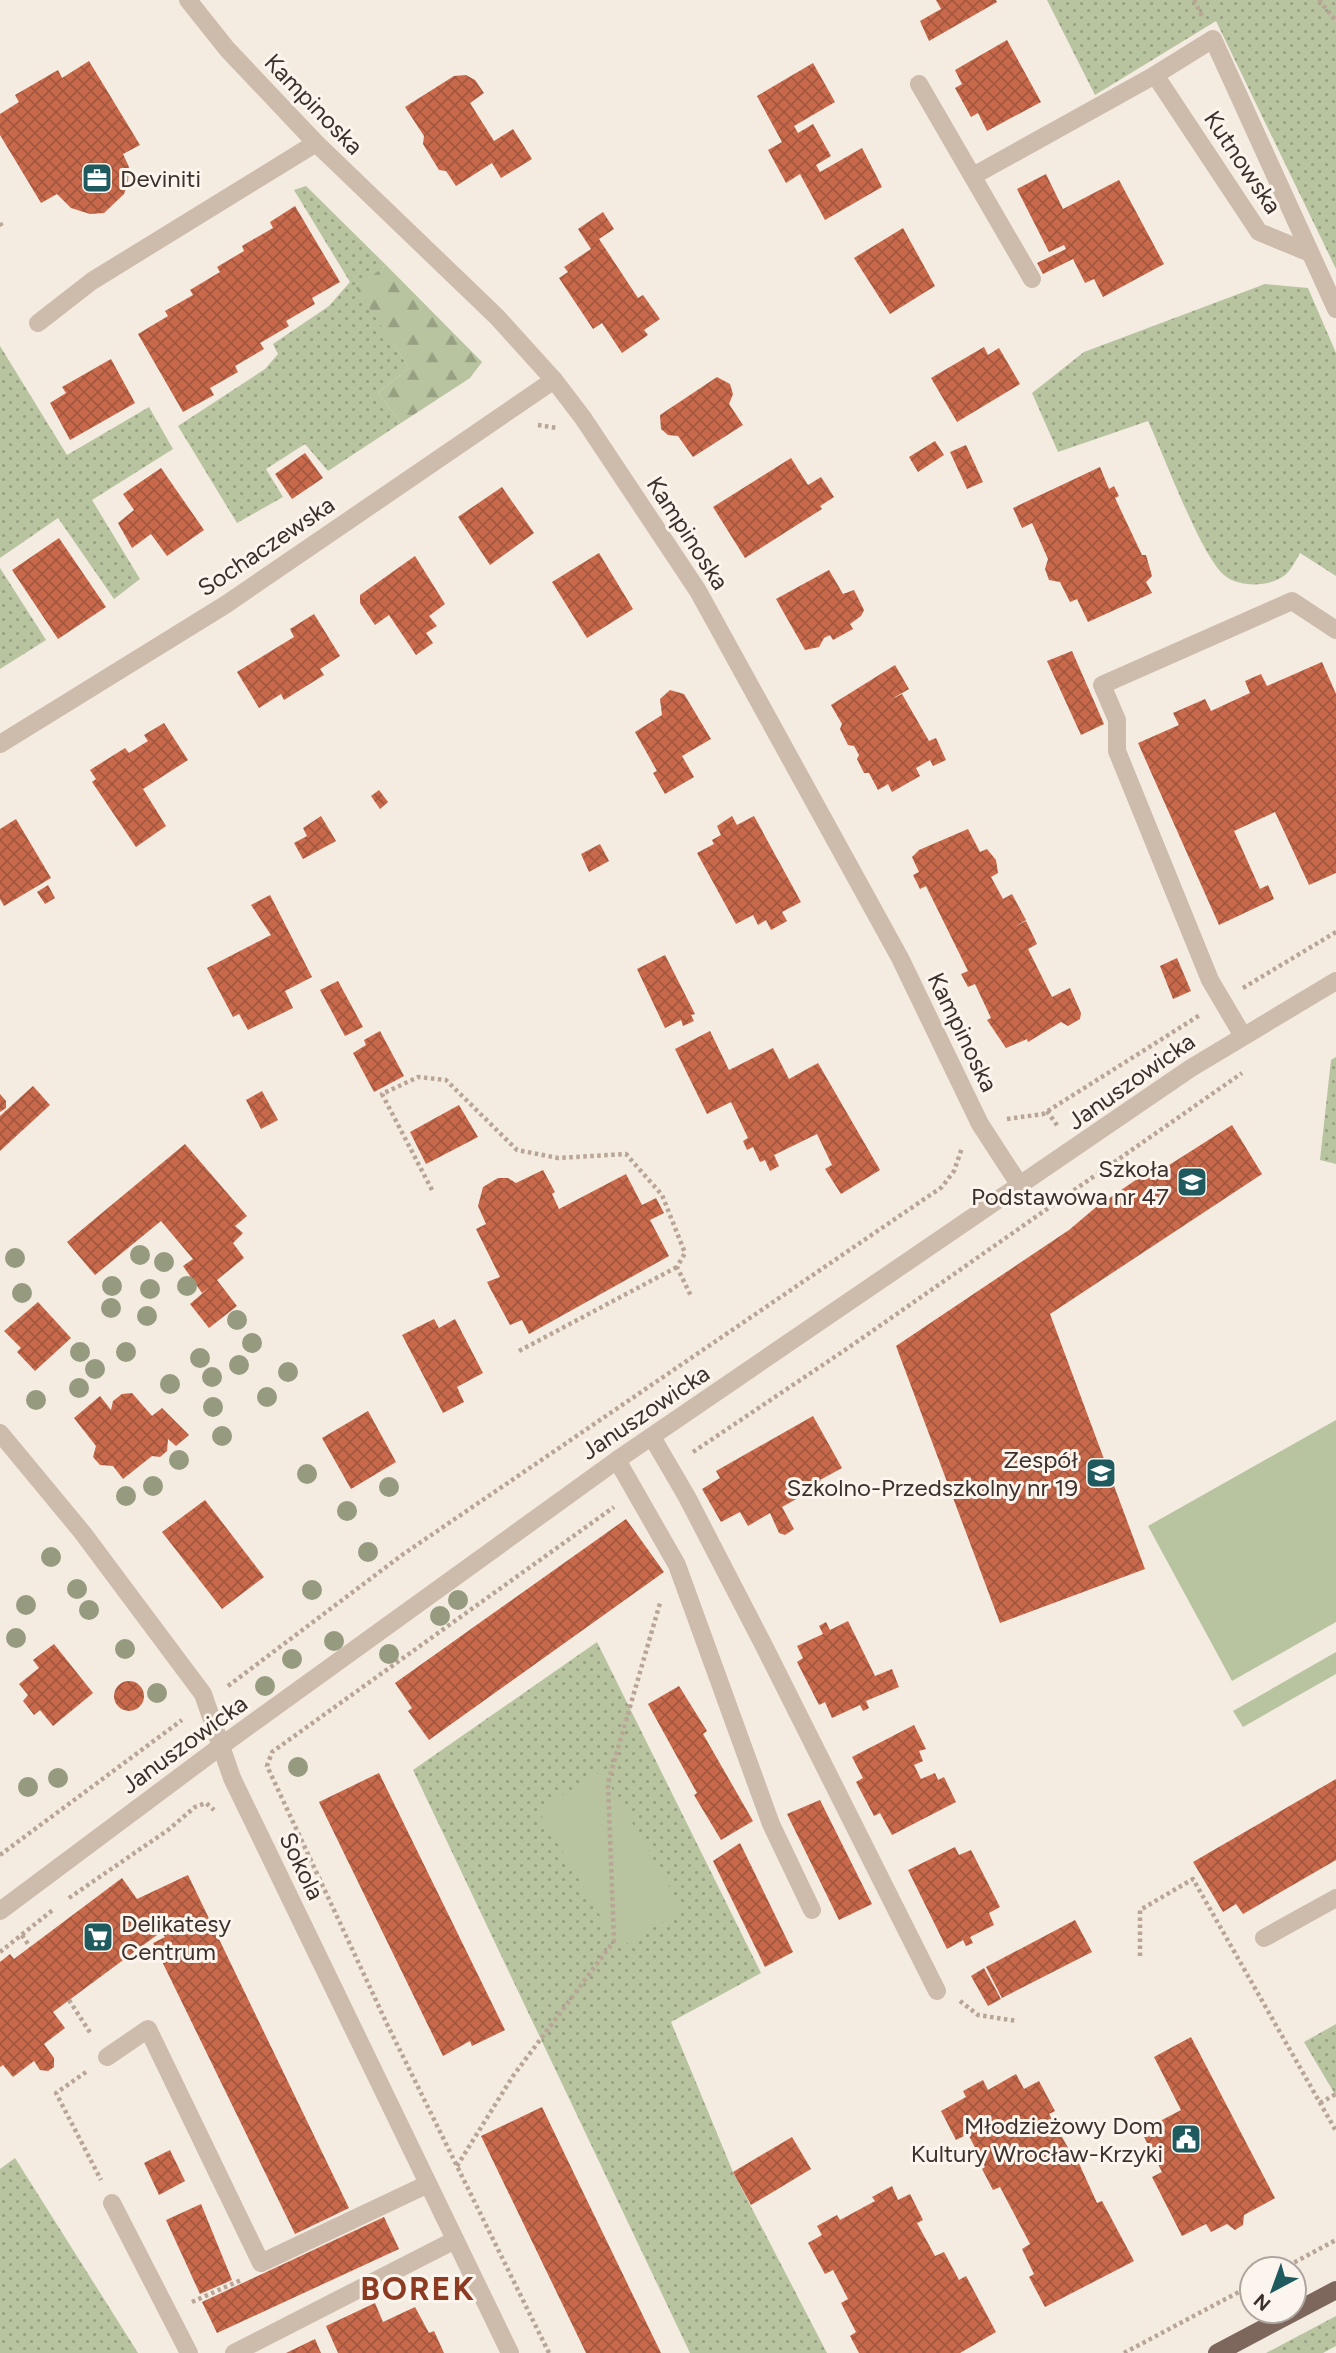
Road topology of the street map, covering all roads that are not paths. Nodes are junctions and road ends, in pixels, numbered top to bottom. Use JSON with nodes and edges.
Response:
{"nodes":[{"id":1,"x":188,"y":0,"type":"edge"},
{"id":2,"x":1155,"y":75,"type":"junction"},
{"id":3,"x":919,"y":84,"type":"dead end"},
{"id":4,"x":316,"y":143,"type":"junction"},
{"id":5,"x":973,"y":176,"type":"junction"},
{"id":6,"x":1310,"y":253,"type":"junction"},
{"id":7,"x":1032,"y":279,"type":"dead end"},
{"id":8,"x":1336,"y":309,"type":"edge"},
{"id":9,"x":38,"y":323,"type":"dead end"},
{"id":10,"x":554,"y":380,"type":"junction"},
{"id":11,"x":1336,"y":630,"type":"edge"},
{"id":12,"x":0,"y":744,"type":"edge"},
{"id":13,"x":1336,"y":981,"type":"edge"},
{"id":14,"x":1243,"y":1036,"type":"junction"},
{"id":15,"x":1019,"y":1184,"type":"junction"},
{"id":16,"x":0,"y":1433,"type":"edge"},
{"id":17,"x":652,"y":1437,"type":"junction"},
{"id":18,"x":617,"y":1460,"type":"junction"},
{"id":19,"x":221,"y":1745,"type":"junction"},
{"id":20,"x":1336,"y":1898,"type":"edge"},
{"id":21,"x":812,"y":1910,"type":"dead end"},
{"id":22,"x":0,"y":1911,"type":"edge"},
{"id":23,"x":1264,"y":1938,"type":"dead end"},
{"id":24,"x":937,"y":1991,"type":"road end"},
{"id":25,"x":107,"y":2057,"type":"road end"},
{"id":26,"x":428,"y":2184,"type":"junction"},
{"id":27,"x":112,"y":2203,"type":"road end"},
{"id":28,"x":455,"y":2240,"type":"junction"},
{"id":29,"x":1336,"y":2290,"type":"edge"},
{"id":30,"x":189,"y":2353,"type":"edge"},
{"id":31,"x":234,"y":2353,"type":"edge"},
{"id":32,"x":510,"y":2353,"type":"edge"},
{"id":33,"x":1217,"y":2353,"type":"edge"}],
"edges":[{"from":1,"to":4,"type":"street","name":"Kampinoska"},
{"from":2,"to":5,"type":"street"},
{"from":2,"to":6,"type":"street","name":"Kutnowska"},
{"from":2,"to":6,"type":"street","name":"Kutnowska"},
{"from":3,"to":5,"type":"street"},
{"from":4,"to":9,"type":"street"},
{"from":4,"to":10,"type":"street","name":"Kampinoska"},
{"from":5,"to":7,"type":"street"},
{"from":6,"to":8,"type":"street","name":"Kutnowska"},
{"from":10,"to":12,"type":"street","name":"Sochaczewska"},
{"from":10,"to":15,"type":"street","name":"Kampinoska"},
{"from":11,"to":14,"type":"street"},
{"from":13,"to":14,"type":"street","name":"Januszowicka"},
{"from":14,"to":15,"type":"street","name":"Januszowicka"},
{"from":15,"to":17,"type":"street","name":"Januszowicka"},
{"from":16,"to":19,"type":"street","name":"Sokola"},
{"from":17,"to":18,"type":"street","name":"Januszowicka"},
{"from":17,"to":24,"type":"street"},
{"from":18,"to":19,"type":"street","name":"Januszowicka"},
{"from":18,"to":21,"type":"street"},
{"from":19,"to":22,"type":"street","name":"Januszowicka"},
{"from":19,"to":26,"type":"street","name":"Sokola"},
{"from":20,"to":23,"type":"street"},
{"from":25,"to":26,"type":"street"},
{"from":26,"to":28,"type":"street","name":"Sokola"},
{"from":27,"to":30,"type":"street"},
{"from":28,"to":31,"type":"street"},
{"from":28,"to":32,"type":"street","name":"Sokola"},
{"from":29,"to":33,"type":"main road"}]}
